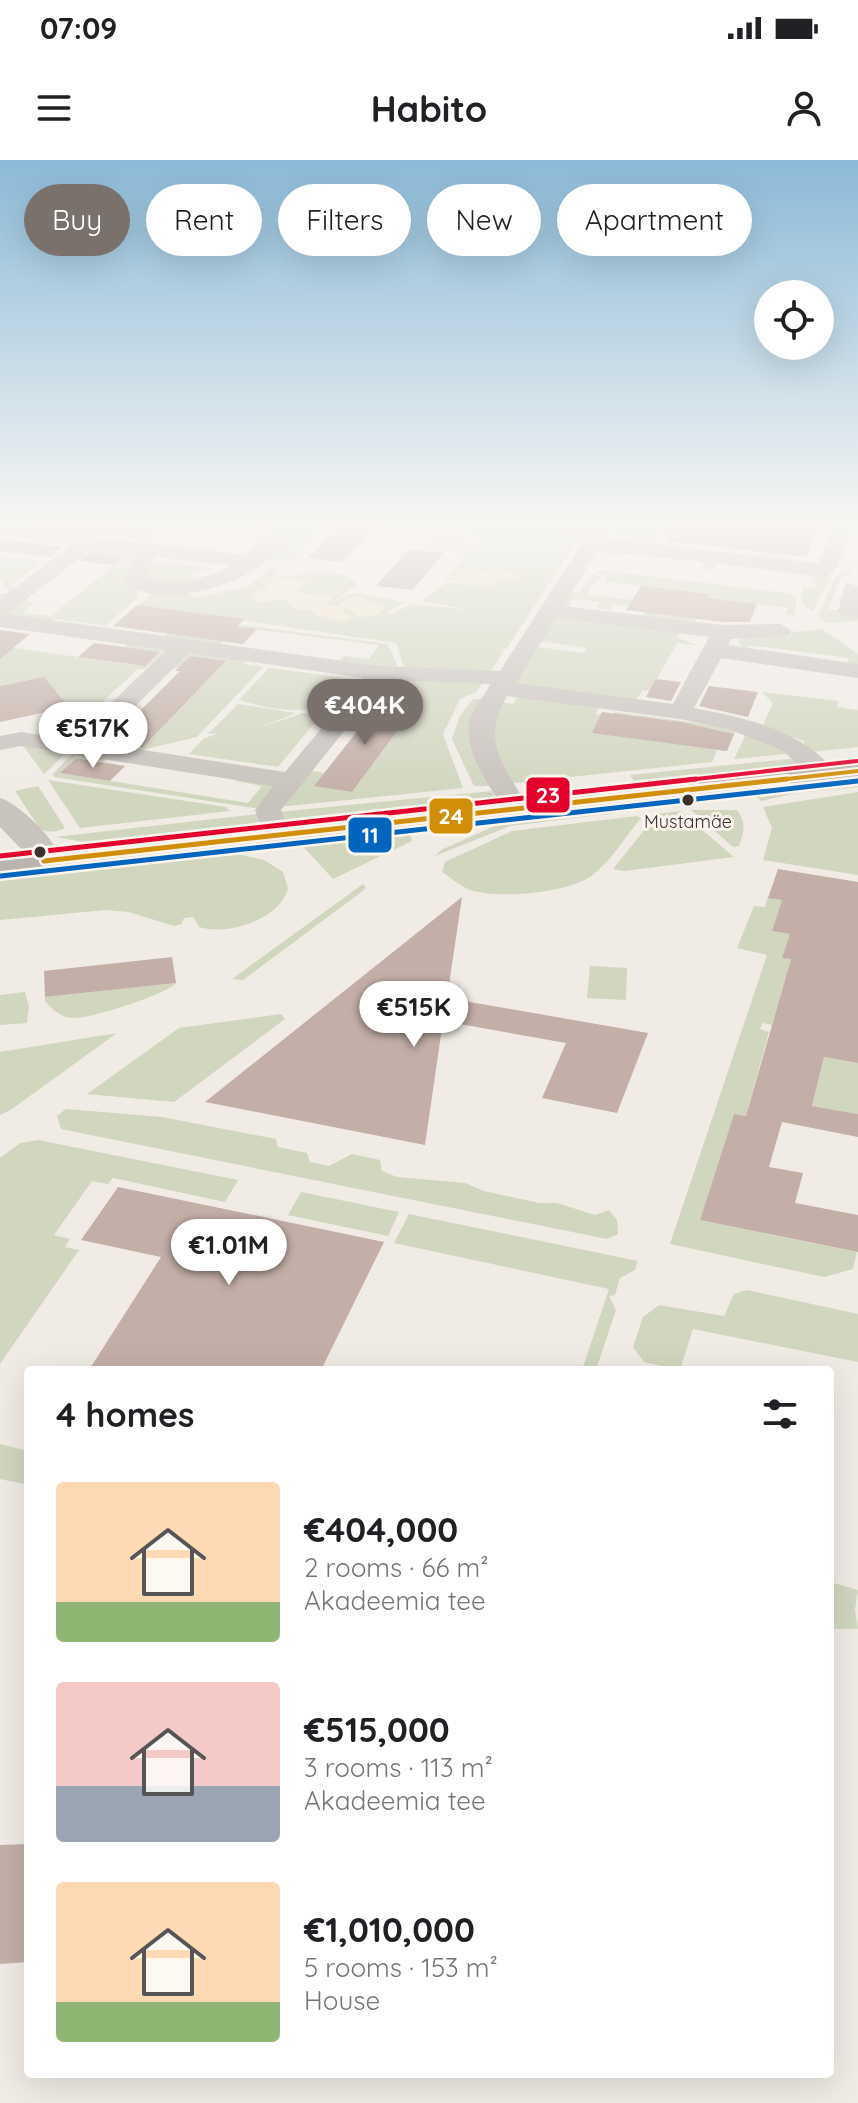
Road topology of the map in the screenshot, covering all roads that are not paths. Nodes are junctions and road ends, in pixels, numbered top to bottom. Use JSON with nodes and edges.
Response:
{"nodes":[{"id":1,"x":546,"y":616,"type":"edge"},
{"id":2,"x":575,"y":616,"type":"edge"},
{"id":3,"x":0,"y":620,"type":"edge"},
{"id":4,"x":781,"y":631,"type":"dead end"},
{"id":5,"x":719,"y":641,"type":"junction"},
{"id":6,"x":183,"y":646,"type":"junction"},
{"id":7,"x":858,"y":671,"type":"edge"},
{"id":8,"x":379,"y":673,"type":"junction"},
{"id":9,"x":502,"y":683,"type":"junction"},
{"id":10,"x":680,"y":712,"type":"junction"},
{"id":11,"x":0,"y":743,"type":"edge"},
{"id":12,"x":79,"y":748,"type":"junction"},
{"id":13,"x":858,"y":771,"type":"edge"},
{"id":14,"x":824,"y":775,"type":"junction"},
{"id":15,"x":291,"y":781,"type":"junction"},
{"id":16,"x":0,"y":809,"type":"edge"},
{"id":17,"x":516,"y":809,"type":"junction"},
{"id":18,"x":276,"y":835,"type":"junction"},
{"id":19,"x":0,"y":838,"type":"edge"},
{"id":20,"x":44,"y":861,"type":"junction"},
{"id":21,"x":0,"y":866,"type":"edge"}],
"edges":[{"from":1,"to":9,"type":"street"},
{"from":2,"to":5,"type":"street"},
{"from":3,"to":6,"type":"street"},
{"from":4,"to":5,"type":"street"},
{"from":5,"to":7,"type":"street"},
{"from":5,"to":10,"type":"street"},
{"from":6,"to":8,"type":"street"},
{"from":6,"to":12,"type":"street"},
{"from":8,"to":9,"type":"street"},
{"from":8,"to":15,"type":"street"},
{"from":9,"to":10,"type":"street"},
{"from":9,"to":17,"type":"street"},
{"from":10,"to":14,"type":"street"},
{"from":11,"to":12,"type":"street"},
{"from":12,"to":15,"type":"street"},
{"from":13,"to":14,"type":"main road"},
{"from":14,"to":17,"type":"main road"},
{"from":15,"to":18,"type":"street"},
{"from":16,"to":19,"type":"street"},
{"from":16,"to":20,"type":"street"},
{"from":17,"to":18,"type":"main road"},
{"from":18,"to":20,"type":"main road"},
{"from":20,"to":21,"type":"main road"}]}
